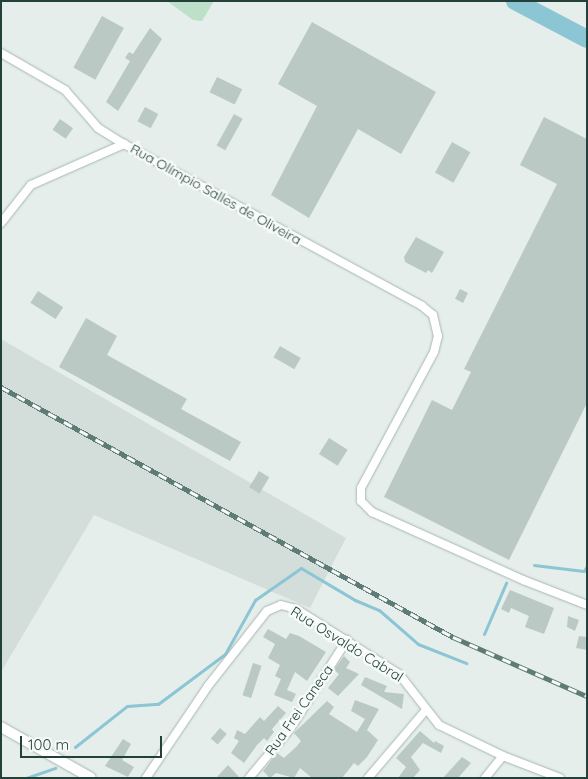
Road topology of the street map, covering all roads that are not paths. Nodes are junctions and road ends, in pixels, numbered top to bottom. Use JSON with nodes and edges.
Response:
{"nodes":[{"id":1,"x":1,"y":53,"type":"edge"},
{"id":2,"x":124,"y":144,"type":"junction"},
{"id":3,"x":1,"y":223,"type":"edge"},
{"id":4,"x":587,"y":605,"type":"edge"},
{"id":5,"x":347,"y":640,"type":"junction"},
{"id":6,"x":425,"y":711,"type":"junction"},
{"id":7,"x":1,"y":727,"type":"edge"},
{"id":8,"x":503,"y":756,"type":"junction"},
{"id":9,"x":91,"y":778,"type":"edge"},
{"id":10,"x":146,"y":778,"type":"edge"},
{"id":11,"x":249,"y":778,"type":"edge"},
{"id":12,"x":368,"y":778,"type":"edge"},
{"id":13,"x":485,"y":778,"type":"edge"},
{"id":14,"x":560,"y":778,"type":"edge"}],
"edges":[{"from":1,"to":2,"type":"street","name":"Rua Olímpio Salles de Oliveira"},
{"from":2,"to":3,"type":"street"},
{"from":2,"to":4,"type":"street","name":"Rua Olímpio Salles de Oliveira"},
{"from":5,"to":6,"type":"street","name":"Rua Osvaldo Cabral"},
{"from":5,"to":10,"type":"street","name":"Rua Osvaldo Cabral"},
{"from":5,"to":11,"type":"street","name":"Rua Frei Caneca"},
{"from":6,"to":8,"type":"street","name":"Rua Osvaldo Cabral"},
{"from":6,"to":12,"type":"street"},
{"from":7,"to":9,"type":"street"},
{"from":8,"to":13,"type":"street"},
{"from":8,"to":14,"type":"street","name":"Rua Osvaldo Cabral"}]}
